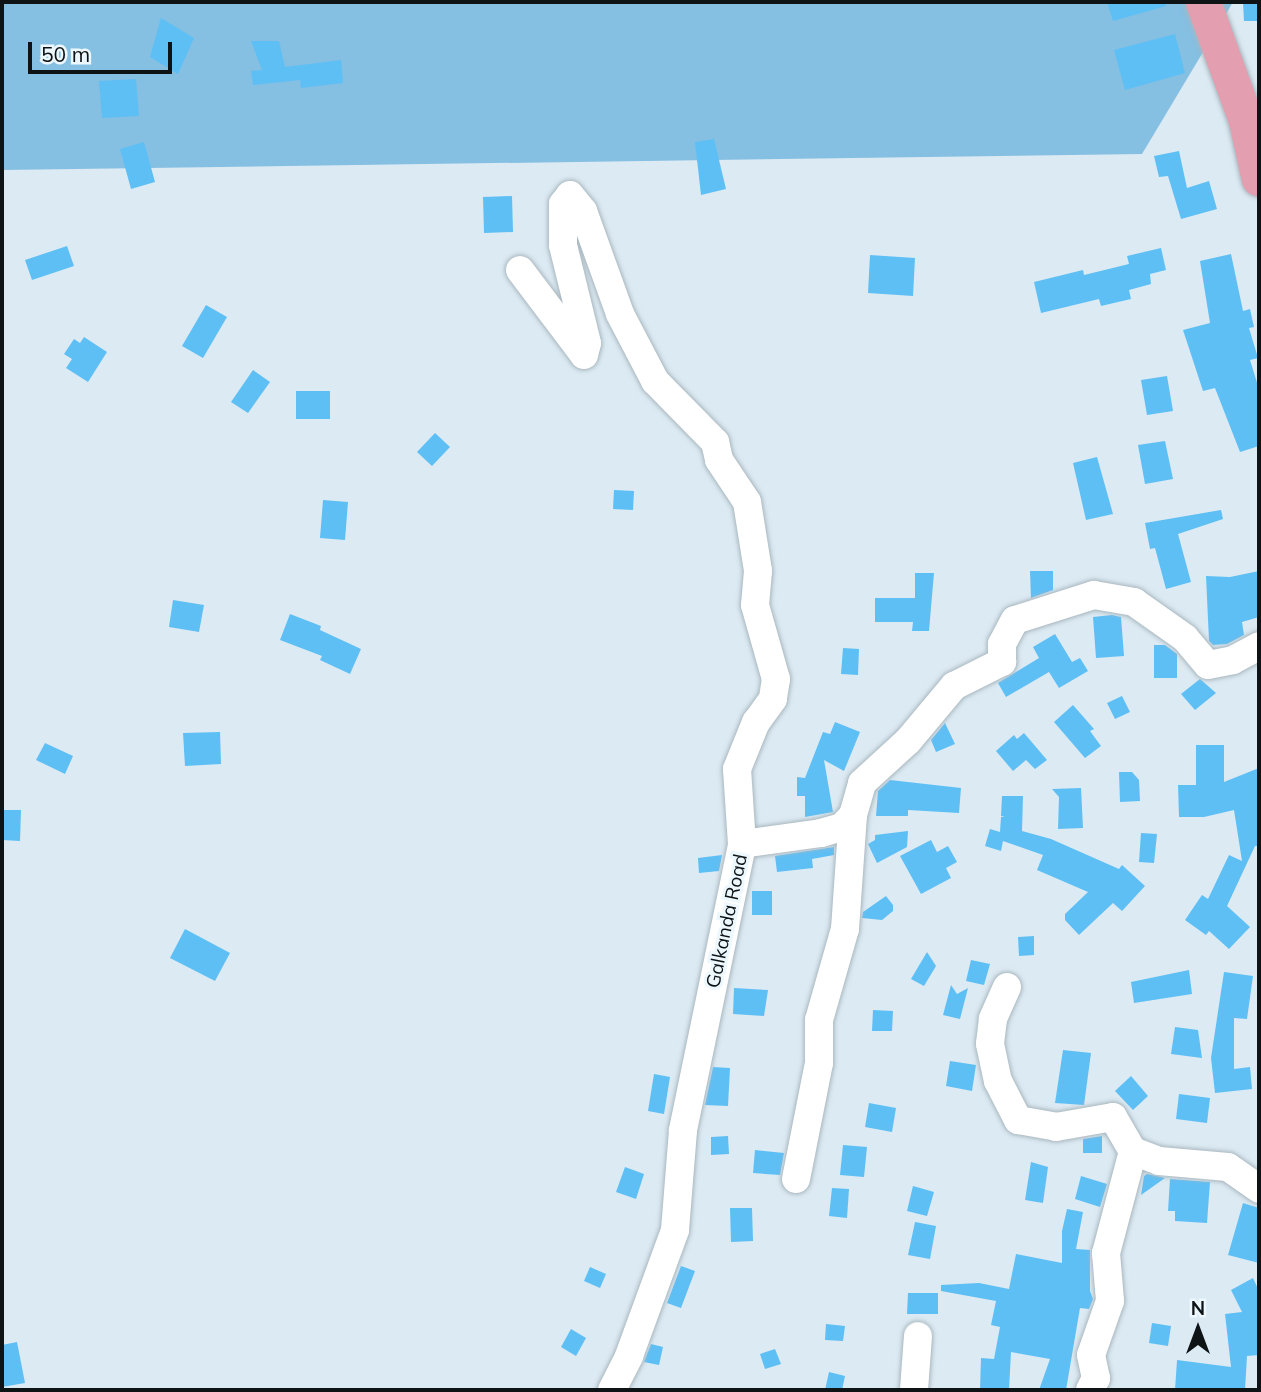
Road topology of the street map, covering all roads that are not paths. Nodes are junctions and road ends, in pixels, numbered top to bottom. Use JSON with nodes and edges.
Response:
{"nodes":[{"id":1,"x":1203,"y":2,"type":"edge"},
{"id":2,"x":1259,"y":179,"type":"edge"},
{"id":3,"x":520,"y":270,"type":"dead end"},
{"id":4,"x":1259,"y":646,"type":"edge"},
{"id":5,"x":853,"y":815,"type":"junction"},
{"id":6,"x":743,"y":844,"type":"junction"},
{"id":7,"x":1007,"y":987,"type":"dead end"},
{"id":8,"x":1133,"y":1151,"type":"junction"},
{"id":9,"x":796,"y":1179,"type":"dead end"},
{"id":10,"x":1259,"y":1189,"type":"edge"},
{"id":11,"x":918,"y":1336,"type":"dead end"},
{"id":12,"x":612,"y":1390,"type":"edge"},
{"id":13,"x":914,"y":1390,"type":"edge"},
{"id":14,"x":1090,"y":1390,"type":"edge"}],
"edges":[{"from":1,"to":2,"type":"main road"},
{"from":3,"to":6,"type":"street"},
{"from":4,"to":5,"type":"street"},
{"from":5,"to":6,"type":"street","name":"Galkanda Road"},
{"from":5,"to":9,"type":"street"},
{"from":6,"to":12,"type":"street","name":"Galkanda Road"},
{"from":7,"to":8,"type":"street"},
{"from":8,"to":10,"type":"street"},
{"from":8,"to":14,"type":"street"},
{"from":11,"to":13,"type":"street"}]}
